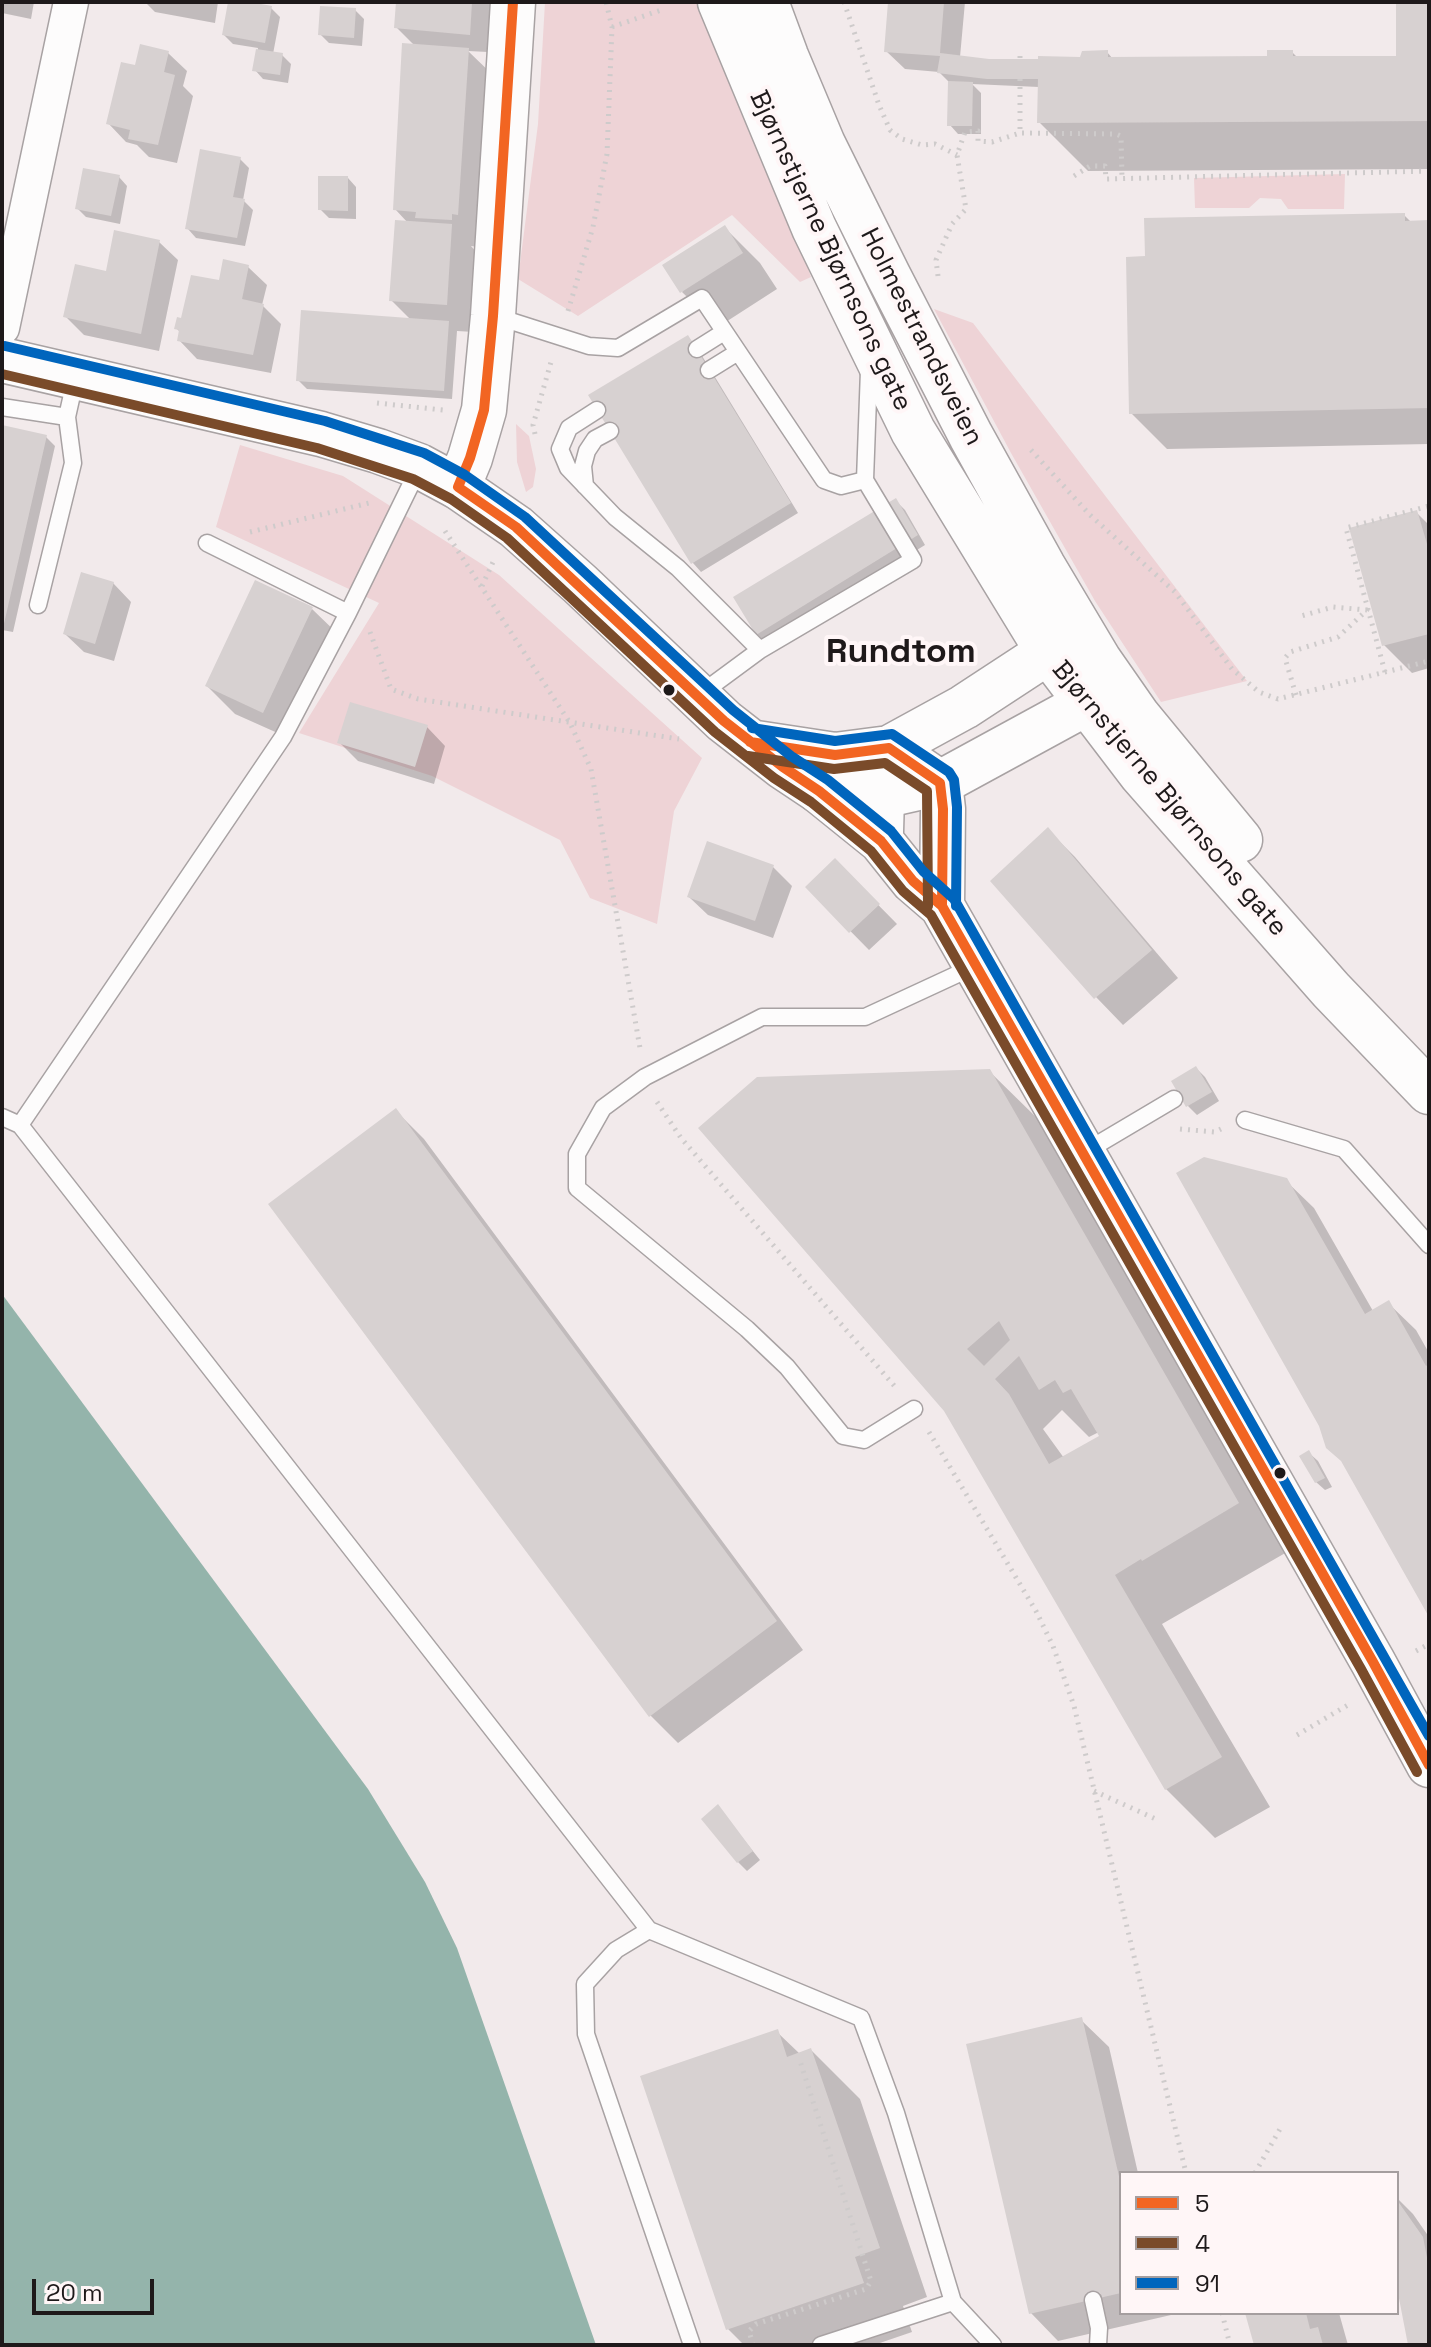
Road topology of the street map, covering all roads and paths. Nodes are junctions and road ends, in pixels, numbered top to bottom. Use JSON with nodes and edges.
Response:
{"nodes":[{"id":1,"x":71,"y":2,"type":"edge"},
{"id":2,"x":513,"y":2,"type":"edge"},
{"id":3,"x":606,"y":2,"type":"edge"},
{"id":4,"x":720,"y":2,"type":"edge"},
{"id":5,"x":766,"y":2,"type":"edge"},
{"id":6,"x":844,"y":2,"type":"edge"},
{"id":7,"x":664,"y":9,"type":"dead end"},
{"id":8,"x":612,"y":27,"type":"junction"},
{"id":9,"x":1020,"y":79,"type":"dead end"},
{"id":10,"x":1020,"y":133,"type":"junction"},
{"id":11,"x":957,"y":155,"type":"junction"},
{"id":12,"x":1429,"y":171,"type":"edge"},
{"id":13,"x":1074,"y":176,"type":"dead end"},
{"id":14,"x":1122,"y":179,"type":"junction"},
{"id":15,"x":939,"y":285,"type":"dead end"},
{"id":16,"x":493,"y":316,"type":"junction"},
{"id":17,"x":2,"y":328,"type":"edge"},
{"id":18,"x":724,"y":332,"type":"junction"},
{"id":19,"x":559,"y":336,"type":"junction"},
{"id":20,"x":870,"y":342,"type":"junction"},
{"id":21,"x":697,"y":349,"type":"dead end"},
{"id":22,"x":738,"y":352,"type":"junction"},
{"id":23,"x":2,"y":360,"type":"edge"},
{"id":24,"x":709,"y":370,"type":"dead end"},
{"id":25,"x":72,"y":397,"type":"junction"},
{"id":26,"x":2,"y":407,"type":"edge"},
{"id":27,"x":597,"y":410,"type":"dead end"},
{"id":28,"x":610,"y":431,"type":"dead end"},
{"id":29,"x":537,"y":439,"type":"dead end"},
{"id":30,"x":1029,"y":448,"type":"dead end"},
{"id":31,"x":414,"y":480,"type":"junction"},
{"id":32,"x":865,"y":480,"type":"junction"},
{"id":33,"x":585,"y":486,"type":"junction"},
{"id":34,"x":458,"y":487,"type":"junction"},
{"id":35,"x":1429,"y":506,"type":"edge"},
{"id":36,"x":207,"y":543,"type":"joint"},
{"id":37,"x":499,"y":550,"type":"dead end"},
{"id":38,"x":482,"y":587,"type":"junction"},
{"id":39,"x":357,"y":594,"type":"junction"},
{"id":40,"x":38,"y":605,"type":"dead end"},
{"id":41,"x":1367,"y":610,"type":"junction"},
{"id":42,"x":348,"y":613,"type":"junction"},
{"id":43,"x":1301,"y":616,"type":"dead end"},
{"id":44,"x":760,"y":650,"type":"junction"},
{"id":45,"x":1048,"y":652,"type":"junction"},
{"id":46,"x":1099,"y":660,"type":"junction"},
{"id":47,"x":1429,"y":661,"type":"edge"},
{"id":48,"x":1385,"y":672,"type":"junction"},
{"id":49,"x":1296,"y":695,"type":"junction"},
{"id":50,"x":1085,"y":704,"type":"junction"},
{"id":51,"x":724,"y":720,"type":"junction"},
{"id":52,"x":570,"y":723,"type":"junction"},
{"id":53,"x":889,"y":748,"type":"junction"},
{"id":54,"x":940,"y":783,"type":"junction"},
{"id":55,"x":819,"y":791,"type":"junction"},
{"id":56,"x":882,"y":796,"type":"junction"},
{"id":57,"x":881,"y":841,"type":"junction"},
{"id":58,"x":942,"y":906,"type":"junction"},
{"id":59,"x":974,"y":966,"type":"junction"},
{"id":60,"x":1429,"y":1049,"type":"edge"},
{"id":61,"x":1429,"y":1092,"type":"edge"},
{"id":62,"x":1174,"y":1099,"type":"dead end"},
{"id":63,"x":2,"y":1117,"type":"edge"},
{"id":64,"x":1245,"y":1120,"type":"joint"},
{"id":65,"x":20,"y":1125,"type":"junction"},
{"id":66,"x":1131,"y":1125,"type":"junction"},
{"id":67,"x":1081,"y":1154,"type":"junction"},
{"id":68,"x":1429,"y":1245,"type":"edge"},
{"id":69,"x":914,"y":1409,"type":"dead end"},
{"id":70,"x":1373,"y":1662,"type":"junction"},
{"id":71,"x":1297,"y":1735,"type":"dead end"},
{"id":72,"x":1427,"y":1757,"type":"edge"},
{"id":73,"x":1094,"y":1791,"type":"dead end"},
{"id":74,"x":1158,"y":1820,"type":"dead end"},
{"id":75,"x":649,"y":1930,"type":"junction"},
{"id":76,"x":799,"y":2058,"type":"dead end"},
{"id":77,"x":1280,"y":2129,"type":"dead end"},
{"id":78,"x":1256,"y":2171,"type":"edge"},
{"id":79,"x":1093,"y":2300,"type":"dead end"},
{"id":80,"x":953,"y":2302,"type":"junction"},
{"id":81,"x":1222,"y":2315,"type":"edge"},
{"id":82,"x":692,"y":2345,"type":"edge"},
{"id":83,"x":753,"y":2345,"type":"edge"},
{"id":84,"x":821,"y":2345,"type":"edge"},
{"id":85,"x":993,"y":2345,"type":"edge"},
{"id":86,"x":1098,"y":2345,"type":"edge"},
{"id":87,"x":1230,"y":2345,"type":"edge"}],
"edges":[{"from":1,"to":17,"type":"street"},
{"from":2,"to":16,"type":"main road"},
{"from":3,"to":8,"type":"path"},
{"from":4,"to":20,"type":"main road","name":"Bjørnstjerne Bjørnsons gate"},
{"from":5,"to":46,"type":"main road","name":"Holmestrandsveien"},
{"from":6,"to":11,"type":"path"},
{"from":7,"to":8,"type":"path"},
{"from":8,"to":19,"type":"path"},
{"from":9,"to":10,"type":"path"},
{"from":10,"to":11,"type":"path"},
{"from":10,"to":14,"type":"path"},
{"from":11,"to":15,"type":"path"},
{"from":12,"to":14,"type":"path"},
{"from":13,"to":14,"type":"path"},
{"from":16,"to":19,"type":"lane"},
{"from":16,"to":34,"type":"main road"},
{"from":18,"to":19,"type":"lane"},
{"from":18,"to":21,"type":"lane"},
{"from":18,"to":22,"type":"lane"},
{"from":19,"to":29,"type":"path"},
{"from":20,"to":32,"type":"lane"},
{"from":20,"to":45,"type":"main road","name":"Bjørnstjerne Bjørnsons gate"},
{"from":22,"to":24,"type":"lane"},
{"from":22,"to":32,"type":"lane"},
{"from":23,"to":25,"type":"main road"},
{"from":25,"to":26,"type":"lane"},
{"from":25,"to":31,"type":"main road"},
{"from":25,"to":40,"type":"lane"},
{"from":27,"to":33,"type":"lane"},
{"from":28,"to":33,"type":"lane"},
{"from":30,"to":49,"type":"path"},
{"from":31,"to":34,"type":"main road"},
{"from":31,"to":36,"type":"path"},
{"from":31,"to":39,"type":"lane"},
{"from":32,"to":44,"type":"lane"},
{"from":33,"to":44,"type":"lane"},
{"from":34,"to":38,"type":"path"},
{"from":34,"to":51,"type":"main road"},
{"from":35,"to":41,"type":"path"},
{"from":36,"to":42,"type":"lane"},
{"from":37,"to":38,"type":"path"},
{"from":38,"to":52,"type":"path"},
{"from":39,"to":42,"type":"lane"},
{"from":39,"to":52,"type":"path"},
{"from":41,"to":43,"type":"path"},
{"from":41,"to":48,"type":"path"},
{"from":41,"to":49,"type":"path"},
{"from":42,"to":65,"type":"lane"},
{"from":44,"to":51,"type":"lane"},
{"from":45,"to":46,"type":"main road"},
{"from":45,"to":50,"type":"main road","name":"Bjørnstjerne Bjørnsons gate"},
{"from":45,"to":53,"type":"main road"},
{"from":46,"to":50,"type":"main road"},
{"from":46,"to":60,"type":"main road","name":"Bjørnstjerne Bjørnsons gate"},
{"from":47,"to":48,"type":"path"},
{"from":48,"to":49,"type":"path"},
{"from":50,"to":54,"type":"main road"},
{"from":50,"to":61,"type":"main road","name":"Bjørnstjerne Bjørnsons gate"},
{"from":51,"to":52,"type":"path"},
{"from":51,"to":53,"type":"main road"},
{"from":51,"to":55,"type":"main road"},
{"from":53,"to":54,"type":"main road"},
{"from":53,"to":56,"type":"main road"},
{"from":54,"to":56,"type":"main road"},
{"from":54,"to":58,"type":"main road"},
{"from":55,"to":56,"type":"main road"},
{"from":55,"to":57,"type":"main road"},
{"from":56,"to":57,"type":"main road"},
{"from":57,"to":58,"type":"main road"},
{"from":58,"to":59,"type":"main road"},
{"from":59,"to":67,"type":"main road"},
{"from":59,"to":69,"type":"lane"},
{"from":62,"to":66,"type":"lane"},
{"from":63,"to":65,"type":"lane"},
{"from":64,"to":66,"type":"path"},
{"from":64,"to":68,"type":"lane"},
{"from":65,"to":75,"type":"lane"},
{"from":66,"to":67,"type":"lane"},
{"from":67,"to":70,"type":"main road"},
{"from":70,"to":71,"type":"path"},
{"from":70,"to":72,"type":"main road"},
{"from":73,"to":74,"type":"path"},
{"from":75,"to":80,"type":"lane"},
{"from":75,"to":82,"type":"lane"},
{"from":76,"to":83,"type":"path"},
{"from":77,"to":78,"type":"path"},
{"from":79,"to":86,"type":"lane"},
{"from":80,"to":84,"type":"lane"},
{"from":80,"to":85,"type":"lane"},
{"from":81,"to":87,"type":"path"}]}
